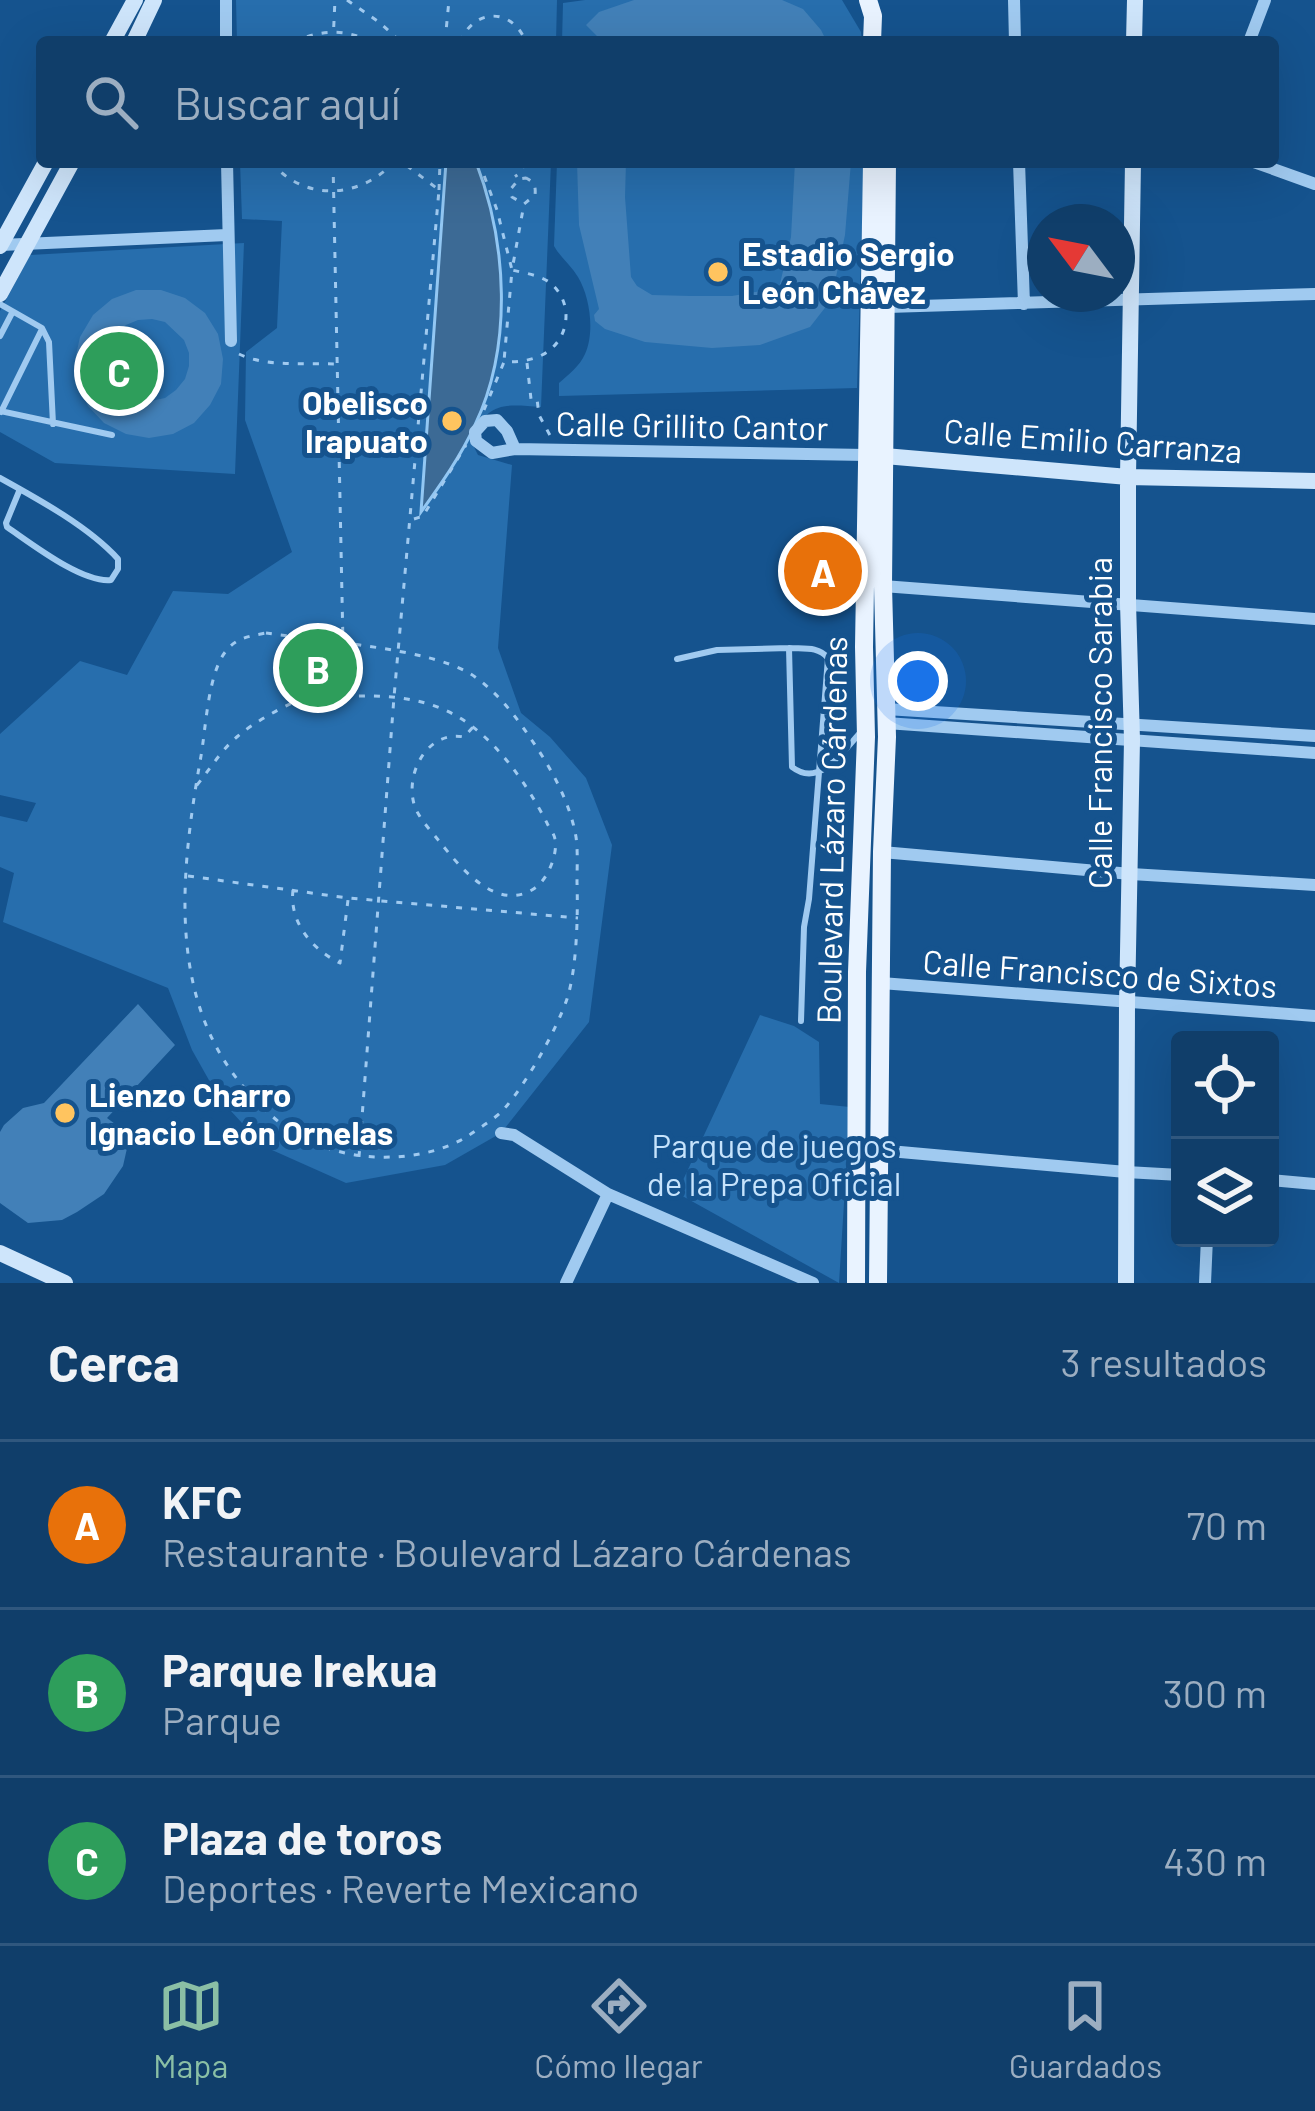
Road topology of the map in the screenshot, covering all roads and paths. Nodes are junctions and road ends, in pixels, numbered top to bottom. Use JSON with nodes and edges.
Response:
{"nodes":[{"id":1,"x":154,"y":0,"type":"edge"},
{"id":2,"x":226,"y":0,"type":"edge"},
{"id":3,"x":335,"y":0,"type":"edge"},
{"id":4,"x":347,"y":0,"type":"edge"},
{"id":5,"x":449,"y":0,"type":"edge"},
{"id":6,"x":1014,"y":0,"type":"edge"},
{"id":7,"x":1135,"y":0,"type":"edge"},
{"id":8,"x":1265,"y":0,"type":"edge"},
{"id":9,"x":128,"y":2,"type":"edge"},
{"id":10,"x":872,"y":4,"type":"edge"},
{"id":11,"x":333,"y":31,"type":"junction"},
{"id":12,"x":113,"y":36,"type":"edge"},
{"id":13,"x":131,"y":36,"type":"edge"},
{"id":14,"x":135,"y":36,"type":"edge"},
{"id":15,"x":226,"y":36,"type":"edge"},
{"id":16,"x":307,"y":36,"type":"edge"},
{"id":17,"x":333,"y":36,"type":"edge"},
{"id":18,"x":360,"y":36,"type":"edge"},
{"id":19,"x":394,"y":36,"type":"edge"},
{"id":20,"x":446,"y":36,"type":"edge"},
{"id":21,"x":464,"y":36,"type":"edge"},
{"id":22,"x":523,"y":36,"type":"edge"},
{"id":23,"x":872,"y":36,"type":"edge"},
{"id":24,"x":882,"y":36,"type":"edge"},
{"id":25,"x":1015,"y":36,"type":"edge"},
{"id":26,"x":1134,"y":36,"type":"edge"},
{"id":27,"x":1251,"y":36,"type":"edge"},
{"id":28,"x":43,"y":168,"type":"edge"},
{"id":29,"x":69,"y":168,"type":"edge"},
{"id":30,"x":227,"y":168,"type":"edge"},
{"id":31,"x":278,"y":168,"type":"edge"},
{"id":32,"x":333,"y":168,"type":"edge"},
{"id":33,"x":387,"y":168,"type":"edge"},
{"id":34,"x":410,"y":168,"type":"edge"},
{"id":35,"x":440,"y":168,"type":"edge"},
{"id":36,"x":481,"y":168,"type":"edge"},
{"id":37,"x":513,"y":168,"type":"edge"},
{"id":38,"x":523,"y":168,"type":"edge"},
{"id":39,"x":872,"y":168,"type":"edge"},
{"id":40,"x":887,"y":168,"type":"edge"},
{"id":41,"x":1019,"y":168,"type":"edge"},
{"id":42,"x":1132,"y":168,"type":"edge"},
{"id":43,"x":1271,"y":168,"type":"edge"},
{"id":44,"x":522,"y":178,"type":"junction"},
{"id":45,"x":1315,"y":184,"type":"edge"},
{"id":46,"x":439,"y":190,"type":"junction"},
{"id":47,"x":334,"y":192,"type":"junction"},
{"id":48,"x":524,"y":204,"type":"junction"},
{"id":49,"x":1131,"y":204,"type":"edge"},
{"id":50,"x":227,"y":235,"type":"junction"},
{"id":51,"x":0,"y":246,"type":"edge"},
{"id":52,"x":26,"y":246,"type":"junction"},
{"id":53,"x":512,"y":270,"type":"junction"},
{"id":54,"x":0,"y":294,"type":"edge"},
{"id":55,"x":1315,"y":294,"type":"edge"},
{"id":56,"x":1135,"y":302,"type":"edge"},
{"id":57,"x":0,"y":304,"type":"edge"},
{"id":58,"x":1024,"y":304,"type":"junction"},
{"id":59,"x":1027,"y":304,"type":"edge"},
{"id":60,"x":887,"y":307,"type":"junction"},
{"id":61,"x":13,"y":311,"type":"junction"},
{"id":62,"x":1130,"y":312,"type":"edge"},
{"id":63,"x":42,"y":328,"type":"junction"},
{"id":64,"x":0,"y":336,"type":"edge"},
{"id":65,"x":231,"y":341,"type":"joint"},
{"id":66,"x":527,"y":361,"type":"junction"},
{"id":67,"x":504,"y":362,"type":"junction"},
{"id":68,"x":338,"y":364,"type":"junction"},
{"id":69,"x":0,"y":411,"type":"edge"},
{"id":70,"x":478,"y":423,"type":"dead end"},
{"id":71,"x":52,"y":424,"type":"junction"},
{"id":72,"x":112,"y":435,"type":"dead end"},
{"id":73,"x":469,"y":439,"type":"dead end"},
{"id":74,"x":515,"y":448,"type":"dead end"},
{"id":75,"x":553,"y":449,"type":"junction"},
{"id":76,"x":875,"y":456,"type":"junction"},
{"id":77,"x":1128,"y":477,"type":"junction"},
{"id":78,"x":0,"y":478,"type":"edge"},
{"id":79,"x":1315,"y":481,"type":"edge"},
{"id":80,"x":20,"y":489,"type":"junction"},
{"id":81,"x":411,"y":519,"type":"junction"},
{"id":82,"x":883,"y":586,"type":"junction"},
{"id":83,"x":1128,"y":603,"type":"junction"},
{"id":84,"x":1315,"y":619,"type":"edge"},
{"id":85,"x":343,"y":644,"type":"junction"},
{"id":86,"x":790,"y":648,"type":"junction"},
{"id":87,"x":400,"y":652,"type":"junction"},
{"id":88,"x":676,"y":659,"type":"dead end"},
{"id":89,"x":394,"y":697,"type":"junction"},
{"id":90,"x":879,"y":720,"type":"junction"},
{"id":91,"x":473,"y":727,"type":"junction"},
{"id":92,"x":1132,"y":732,"type":"junction"},
{"id":93,"x":1315,"y":736,"type":"edge"},
{"id":94,"x":1315,"y":753,"type":"edge"},
{"id":95,"x":818,"y":774,"type":"junction"},
{"id":96,"x":195,"y":786,"type":"junction"},
{"id":97,"x":882,"y":852,"type":"junction"},
{"id":98,"x":1131,"y":874,"type":"junction"},
{"id":99,"x":186,"y":875,"type":"junction"},
{"id":100,"x":1315,"y":885,"type":"edge"},
{"id":101,"x":293,"y":890,"type":"junction"},
{"id":102,"x":348,"y":898,"type":"junction"},
{"id":103,"x":380,"y":902,"type":"junction"},
{"id":104,"x":578,"y":918,"type":"junction"},
{"id":105,"x":881,"y":983,"type":"junction"},
{"id":106,"x":1127,"y":1004,"type":"junction"},
{"id":107,"x":1315,"y":1016,"type":"edge"},
{"id":108,"x":801,"y":1021,"type":"dead end"},
{"id":109,"x":501,"y":1133,"type":"dead end"},
{"id":110,"x":878,"y":1150,"type":"junction"},
{"id":111,"x":359,"y":1157,"type":"junction"},
{"id":112,"x":1126,"y":1172,"type":"junction"},
{"id":113,"x":1171,"y":1174,"type":"edge"},
{"id":114,"x":1279,"y":1181,"type":"edge"},
{"id":115,"x":1315,"y":1184,"type":"edge"},
{"id":116,"x":608,"y":1194,"type":"junction"},
{"id":117,"x":1207,"y":1247,"type":"edge"},
{"id":118,"x":0,"y":1253,"type":"edge"},
{"id":119,"x":772,"y":1267,"type":"junction"},
{"id":120,"x":65,"y":1283,"type":"edge"},
{"id":121,"x":566,"y":1283,"type":"edge"},
{"id":122,"x":766,"y":1283,"type":"edge"},
{"id":123,"x":813,"y":1283,"type":"edge"},
{"id":124,"x":856,"y":1283,"type":"edge"},
{"id":125,"x":878,"y":1283,"type":"edge"},
{"id":126,"x":1126,"y":1283,"type":"edge"},
{"id":127,"x":1205,"y":1283,"type":"edge"}],
"edges":[{"from":1,"to":14,"type":"street"},
{"from":2,"to":15,"type":"street"},
{"from":3,"to":11,"type":"path"},
{"from":4,"to":19,"type":"path"},
{"from":5,"to":20,"type":"path"},
{"from":6,"to":25,"type":"street"},
{"from":7,"to":26,"type":"street"},
{"from":8,"to":27,"type":"street"},
{"from":9,"to":12,"type":"street"},
{"from":9,"to":13,"type":"street"},
{"from":10,"to":23,"type":"main road"},
{"from":10,"to":24,"type":"main road"},
{"from":11,"to":16,"type":"path"},
{"from":11,"to":17,"type":"path"},
{"from":11,"to":18,"type":"path"},
{"from":21,"to":22,"type":"path"},
{"from":28,"to":51,"type":"street"},
{"from":29,"to":52,"type":"street"},
{"from":30,"to":50,"type":"street"},
{"from":31,"to":47,"type":"path"},
{"from":32,"to":47,"type":"path"},
{"from":33,"to":47,"type":"path"},
{"from":34,"to":46,"type":"path"},
{"from":35,"to":46,"type":"path"},
{"from":36,"to":53,"type":"path"},
{"from":37,"to":44,"type":"path"},
{"from":38,"to":44,"type":"path"},
{"from":39,"to":76,"type":"main road","name":"Boulevard Lázaro Cárdenas"},
{"from":40,"to":60,"type":"main road","name":"Boulevard Lázaro Cárdenas"},
{"from":41,"to":58,"type":"street"},
{"from":42,"to":49,"type":"street","name":"Calle Francisco Sarabia"},
{"from":43,"to":45,"type":"street"},
{"from":44,"to":48,"type":"path"},
{"from":44,"to":48,"type":"path"},
{"from":46,"to":81,"type":"path"},
{"from":47,"to":68,"type":"path"},
{"from":48,"to":53,"type":"path"},
{"from":50,"to":52,"type":"street"},
{"from":50,"to":65,"type":"street"},
{"from":51,"to":52,"type":"street"},
{"from":52,"to":54,"type":"street"},
{"from":53,"to":66,"type":"path"},
{"from":53,"to":67,"type":"path"},
{"from":55,"to":56,"type":"street"},
{"from":57,"to":61,"type":"lane"},
{"from":58,"to":59,"type":"street"},
{"from":58,"to":60,"type":"street"},
{"from":60,"to":76,"type":"main road","name":"Boulevard Lázaro Cárdenas"},
{"from":61,"to":63,"type":"lane"},
{"from":61,"to":64,"type":"lane"},
{"from":62,"to":77,"type":"street","name":"Calle Francisco Sarabia"},
{"from":63,"to":69,"type":"lane"},
{"from":63,"to":71,"type":"lane"},
{"from":65,"to":68,"type":"path"},
{"from":66,"to":67,"type":"path"},
{"from":66,"to":75,"type":"path"},
{"from":67,"to":70,"type":"path"},
{"from":68,"to":85,"type":"path"},
{"from":69,"to":71,"type":"lane"},
{"from":71,"to":72,"type":"lane"},
{"from":73,"to":81,"type":"path"},
{"from":74,"to":75,"type":"street","name":"Calle Grillito Cantor"},
{"from":75,"to":76,"type":"street","name":"Calle Grillito Cantor"},
{"from":76,"to":77,"type":"street","name":"Calle Emilio Carranza"},
{"from":76,"to":82,"type":"main road","name":"Boulevard Lázaro Cárdenas"},
{"from":76,"to":90,"type":"main road","name":"Boulevard Lázaro Cárdenas"},
{"from":77,"to":79,"type":"street","name":"Calle Emilio Carranza"},
{"from":77,"to":83,"type":"street","name":"Calle Francisco Sarabia"},
{"from":78,"to":80,"type":"lane"},
{"from":80,"to":80,"type":"lane"},
{"from":81,"to":87,"type":"path"},
{"from":82,"to":83,"type":"street"},
{"from":82,"to":90,"type":"main road","name":"Boulevard Lázaro Cárdenas"},
{"from":83,"to":84,"type":"street"},
{"from":83,"to":92,"type":"street","name":"Calle Francisco Sarabia"},
{"from":85,"to":87,"type":"path"},
{"from":85,"to":96,"type":"path"},
{"from":86,"to":88,"type":"lane"},
{"from":86,"to":95,"type":"lane"},
{"from":86,"to":95,"type":"lane"},
{"from":87,"to":89,"type":"path"},
{"from":87,"to":104,"type":"path"},
{"from":89,"to":91,"type":"path"},
{"from":89,"to":96,"type":"path"},
{"from":89,"to":103,"type":"path"},
{"from":90,"to":92,"type":"street"},
{"from":90,"to":95,"type":"lane"},
{"from":90,"to":97,"type":"main road","name":"Boulevard Lázaro Cárdenas"},
{"from":90,"to":124,"type":"main road","name":"Boulevard Lázaro Cárdenas"},
{"from":91,"to":91,"type":"path"},
{"from":92,"to":93,"type":"street"},
{"from":92,"to":94,"type":"street"},
{"from":92,"to":98,"type":"street","name":"Calle Francisco Sarabia"},
{"from":95,"to":108,"type":"lane"},
{"from":96,"to":99,"type":"path"},
{"from":97,"to":98,"type":"street"},
{"from":97,"to":105,"type":"main road","name":"Boulevard Lázaro Cárdenas"},
{"from":98,"to":100,"type":"street"},
{"from":98,"to":106,"type":"street","name":"Calle Francisco Sarabia"},
{"from":99,"to":101,"type":"path"},
{"from":99,"to":111,"type":"path"},
{"from":101,"to":102,"type":"path"},
{"from":101,"to":102,"type":"path"},
{"from":102,"to":103,"type":"path"},
{"from":103,"to":104,"type":"path"},
{"from":103,"to":111,"type":"path"},
{"from":104,"to":111,"type":"path"},
{"from":105,"to":106,"type":"street","name":"Calle Francisco de Sixtos"},
{"from":105,"to":110,"type":"main road","name":"Boulevard Lázaro Cárdenas"},
{"from":106,"to":107,"type":"street","name":"Calle Francisco de Sixtos"},
{"from":106,"to":112,"type":"street","name":"Calle Francisco Sarabia"},
{"from":109,"to":116,"type":"street"},
{"from":110,"to":112,"type":"street"},
{"from":110,"to":125,"type":"main road","name":"Boulevard Lázaro Cárdenas"},
{"from":112,"to":113,"type":"street"},
{"from":112,"to":126,"type":"street","name":"Calle Francisco Sarabia"},
{"from":114,"to":115,"type":"street"},
{"from":116,"to":119,"type":"street"},
{"from":116,"to":121,"type":"street"},
{"from":117,"to":127,"type":"street"},
{"from":118,"to":120,"type":"street"},
{"from":119,"to":122,"type":"street"},
{"from":119,"to":123,"type":"street"}]}
